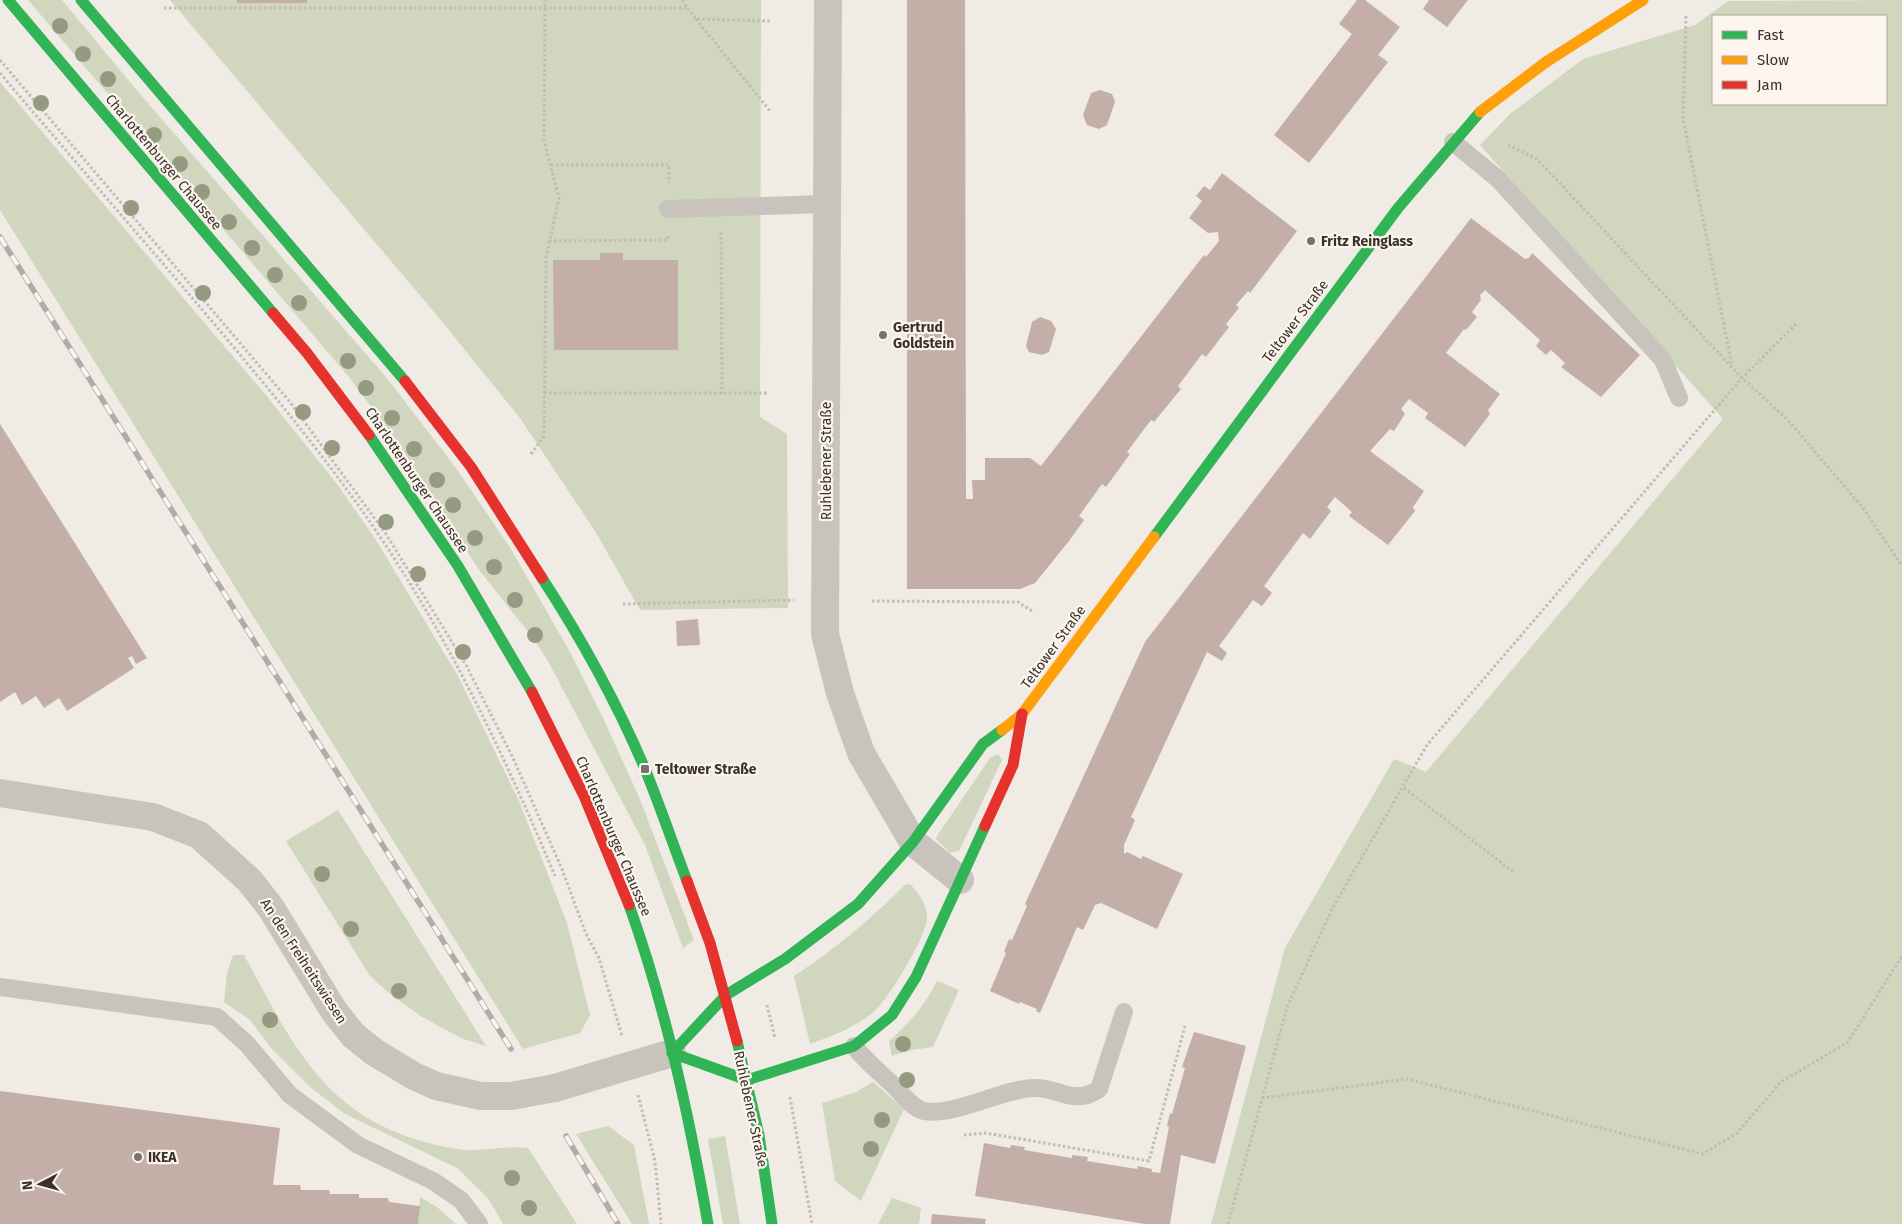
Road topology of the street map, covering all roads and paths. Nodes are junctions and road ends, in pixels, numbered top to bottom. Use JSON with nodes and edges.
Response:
{"nodes":[{"id":1,"x":8,"y":0,"type":"edge"},
{"id":2,"x":80,"y":0,"type":"edge"},
{"id":3,"x":545,"y":0,"type":"edge"},
{"id":4,"x":682,"y":0,"type":"edge"},
{"id":5,"x":828,"y":0,"type":"edge"},
{"id":6,"x":1643,"y":0,"type":"edge"},
{"id":7,"x":164,"y":8,"type":"dead end"},
{"id":8,"x":545,"y":8,"type":"junction"},
{"id":9,"x":688,"y":8,"type":"junction"},
{"id":10,"x":1686,"y":16,"type":"dead end"},
{"id":11,"x":696,"y":18,"type":"junction"},
{"id":12,"x":770,"y":20,"type":"dead end"},
{"id":13,"x":0,"y":60,"type":"edge"},
{"id":14,"x":0,"y":74,"type":"edge"},
{"id":15,"x":770,"y":111,"type":"dead end"},
{"id":16,"x":1453,"y":142,"type":"junction"},
{"id":17,"x":1508,"y":145,"type":"dead end"},
{"id":18,"x":551,"y":165,"type":"junction"},
{"id":19,"x":827,"y":204,"type":"junction"},
{"id":20,"x":721,"y":208,"type":"junction"},
{"id":21,"x":668,"y":209,"type":"junction"},
{"id":22,"x":549,"y":241,"type":"junction"},
{"id":23,"x":1798,"y":322,"type":"dead end"},
{"id":24,"x":1732,"y":368,"type":"junction"},
{"id":25,"x":1742,"y":378,"type":"junction"},
{"id":26,"x":544,"y":393,"type":"junction"},
{"id":27,"x":770,"y":393,"type":"dead end"},
{"id":28,"x":722,"y":394,"type":"junction"},
{"id":29,"x":1679,"y":398,"type":"dead end"},
{"id":30,"x":531,"y":454,"type":"dead end"},
{"id":31,"x":1902,"y":566,"type":"edge"},
{"id":32,"x":794,"y":600,"type":"dead end"},
{"id":33,"x":872,"y":601,"type":"dead end"},
{"id":34,"x":623,"y":604,"type":"dead end"},
{"id":35,"x":1032,"y":611,"type":"dead end"},
{"id":36,"x":1022,"y":714,"type":"junction"},
{"id":37,"x":1404,"y":788,"type":"junction"},
{"id":38,"x":0,"y":793,"type":"edge"},
{"id":39,"x":913,"y":842,"type":"junction"},
{"id":40,"x":1515,"y":873,"type":"dead end"},
{"id":41,"x":555,"y":876,"type":"dead end"},
{"id":42,"x":960,"y":880,"type":"junction"},
{"id":43,"x":1902,"y":956,"type":"edge"},
{"id":44,"x":0,"y":987,"type":"edge"},
{"id":45,"x":610,"y":992,"type":"dead end"},
{"id":46,"x":726,"y":995,"type":"junction"},
{"id":47,"x":1124,"y":1012,"type":"dead end"},
{"id":48,"x":1185,"y":1026,"type":"dead end"},
{"id":49,"x":854,"y":1046,"type":"junction"},
{"id":50,"x":672,"y":1053,"type":"junction"},
{"id":51,"x":747,"y":1080,"type":"junction"},
{"id":52,"x":1262,"y":1098,"type":"junction"},
{"id":53,"x":795,"y":1121,"type":"dead end"},
{"id":54,"x":968,"y":1135,"type":"dead end"},
{"id":55,"x":651,"y":1142,"type":"dead end"},
{"id":56,"x":479,"y":1224,"type":"edge"},
{"id":57,"x":661,"y":1224,"type":"edge"},
{"id":58,"x":708,"y":1224,"type":"edge"},
{"id":59,"x":772,"y":1224,"type":"edge"},
{"id":60,"x":812,"y":1224,"type":"edge"},
{"id":61,"x":1228,"y":1224,"type":"edge"}],
"edges":[{"from":1,"to":50,"type":"main road","name":"Charlottenburger Chaussee"},
{"from":2,"to":46,"type":"main road"},
{"from":3,"to":8,"type":"path"},
{"from":4,"to":9,"type":"path"},
{"from":5,"to":19,"type":"street","name":"Ruhlebener Straße"},
{"from":6,"to":16,"type":"main road","name":"Teltower Straße"},
{"from":7,"to":8,"type":"path"},
{"from":8,"to":9,"type":"path"},
{"from":8,"to":18,"type":"path"},
{"from":9,"to":11,"type":"path"},
{"from":10,"to":24,"type":"path"},
{"from":11,"to":12,"type":"path"},
{"from":11,"to":15,"type":"path"},
{"from":13,"to":45,"type":"path"},
{"from":14,"to":41,"type":"path"},
{"from":16,"to":29,"type":"lane"},
{"from":16,"to":36,"type":"main road","name":"Teltower Straße"},
{"from":17,"to":24,"type":"path"},
{"from":18,"to":21,"type":"path"},
{"from":18,"to":22,"type":"path"},
{"from":19,"to":20,"type":"lane"},
{"from":19,"to":39,"type":"street","name":"Ruhlebener Straße"},
{"from":20,"to":21,"type":"lane"},
{"from":20,"to":28,"type":"path"},
{"from":21,"to":22,"type":"path"},
{"from":22,"to":26,"type":"path"},
{"from":23,"to":25,"type":"path"},
{"from":24,"to":25,"type":"path"},
{"from":25,"to":31,"type":"path"},
{"from":25,"to":37,"type":"path"},
{"from":26,"to":28,"type":"path"},
{"from":26,"to":30,"type":"path"},
{"from":27,"to":28,"type":"path"},
{"from":32,"to":34,"type":"path"},
{"from":33,"to":35,"type":"path"},
{"from":36,"to":39,"type":"main road","name":"Teltower Straße"},
{"from":36,"to":42,"type":"main road","name":"Teltower Straße"},
{"from":37,"to":40,"type":"path"},
{"from":37,"to":52,"type":"path"},
{"from":38,"to":50,"type":"street","name":"An den Freiheitswiesen","bridge":true},
{"from":39,"to":42,"type":"street","name":"Ruhlebener Straße"},
{"from":39,"to":46,"type":"main road","name":"Teltower Straße"},
{"from":42,"to":49,"type":"main road","name":"Teltower Straße"},
{"from":43,"to":52,"type":"path"},
{"from":44,"to":56,"type":"lane"},
{"from":46,"to":50,"type":"main road","name":"Teltower Straße"},
{"from":46,"to":51,"type":"main road","name":"Ruhlebener Straße"},
{"from":47,"to":49,"type":"lane"},
{"from":48,"to":54,"type":"path"},
{"from":49,"to":51,"type":"main road","name":"Teltower Straße"},
{"from":50,"to":51,"type":"main road"},
{"from":50,"to":58,"type":"main road"},
{"from":51,"to":59,"type":"main road","name":"Ruhlebener Straße"},
{"from":52,"to":61,"type":"path"},
{"from":53,"to":60,"type":"path"},
{"from":55,"to":57,"type":"path"}]}
